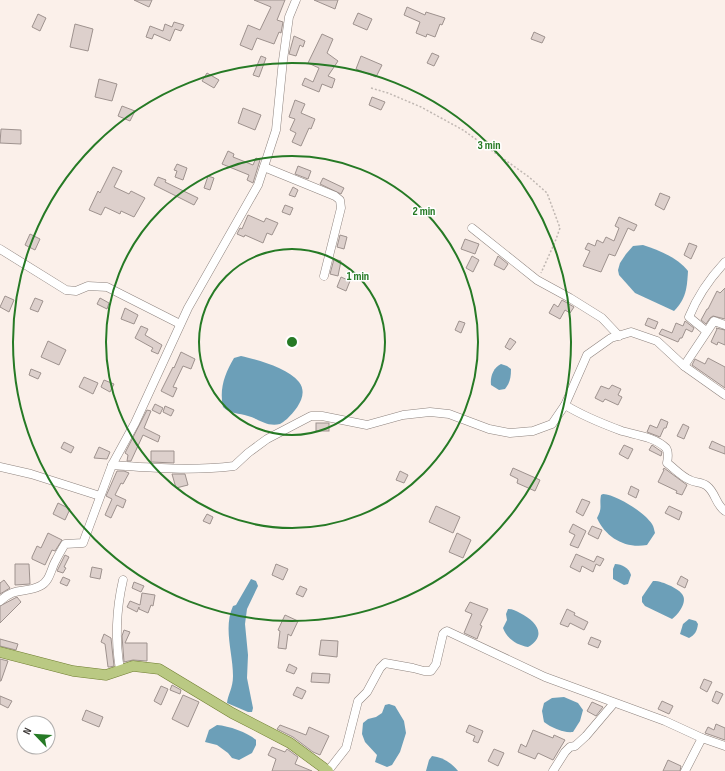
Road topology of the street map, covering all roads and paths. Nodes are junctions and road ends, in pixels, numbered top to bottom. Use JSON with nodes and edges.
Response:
{"nodes":[{"id":1,"x":296,"y":0,"type":"edge"},
{"id":2,"x":371,"y":88,"type":"dead end"},
{"id":3,"x":264,"y":167,"type":"junction"},
{"id":4,"x":472,"y":228,"type":"dead end"},
{"id":5,"x":0,"y":249,"type":"edge"},
{"id":6,"x":725,"y":262,"type":"edge"},
{"id":7,"x":324,"y":276,"type":"dead end"},
{"id":8,"x":537,"y":280,"type":"junction"},
{"id":9,"x":180,"y":324,"type":"junction"},
{"id":10,"x":725,"y":324,"type":"edge"},
{"id":11,"x":706,"y":331,"type":"junction"},
{"id":12,"x":619,"y":336,"type":"junction"},
{"id":13,"x":684,"y":366,"type":"junction"},
{"id":14,"x":725,"y":395,"type":"edge"},
{"id":15,"x":565,"y":405,"type":"junction"},
{"id":16,"x":112,"y":465,"type":"junction"},
{"id":17,"x":0,"y":467,"type":"edge"},
{"id":18,"x":100,"y":496,"type":"junction"},
{"id":19,"x":725,"y":511,"type":"edge"},
{"id":20,"x":123,"y":580,"type":"dead end"},
{"id":21,"x":0,"y":601,"type":"edge"},
{"id":22,"x":0,"y":652,"type":"edge"},
{"id":23,"x":120,"y":670,"type":"junction"},
{"id":24,"x":614,"y":703,"type":"junction"},
{"id":25,"x":702,"y":738,"type":"junction"},
{"id":26,"x":725,"y":746,"type":"edge"},
{"id":27,"x":328,"y":771,"type":"edge"},
{"id":28,"x":554,"y":771,"type":"edge"},
{"id":29,"x":685,"y":771,"type":"edge"}],
"edges":[{"from":1,"to":3,"type":"street"},
{"from":2,"to":8,"type":"path"},
{"from":3,"to":7,"type":"street"},
{"from":3,"to":9,"type":"street"},
{"from":4,"to":8,"type":"street"},
{"from":5,"to":9,"type":"street"},
{"from":6,"to":11,"type":"street"},
{"from":8,"to":12,"type":"street"},
{"from":9,"to":16,"type":"street"},
{"from":10,"to":11,"type":"street"},
{"from":11,"to":13,"type":"street"},
{"from":12,"to":13,"type":"street"},
{"from":12,"to":15,"type":"street"},
{"from":13,"to":14,"type":"street"},
{"from":15,"to":16,"type":"street"},
{"from":15,"to":19,"type":"street"},
{"from":16,"to":18,"type":"street"},
{"from":17,"to":18,"type":"street"},
{"from":18,"to":21,"type":"street"},
{"from":20,"to":23,"type":"street"},
{"from":22,"to":23,"type":"main road"},
{"from":23,"to":27,"type":"main road"},
{"from":24,"to":25,"type":"street"},
{"from":24,"to":27,"type":"street"},
{"from":24,"to":28,"type":"street"},
{"from":25,"to":26,"type":"street"},
{"from":25,"to":29,"type":"street"}]}
